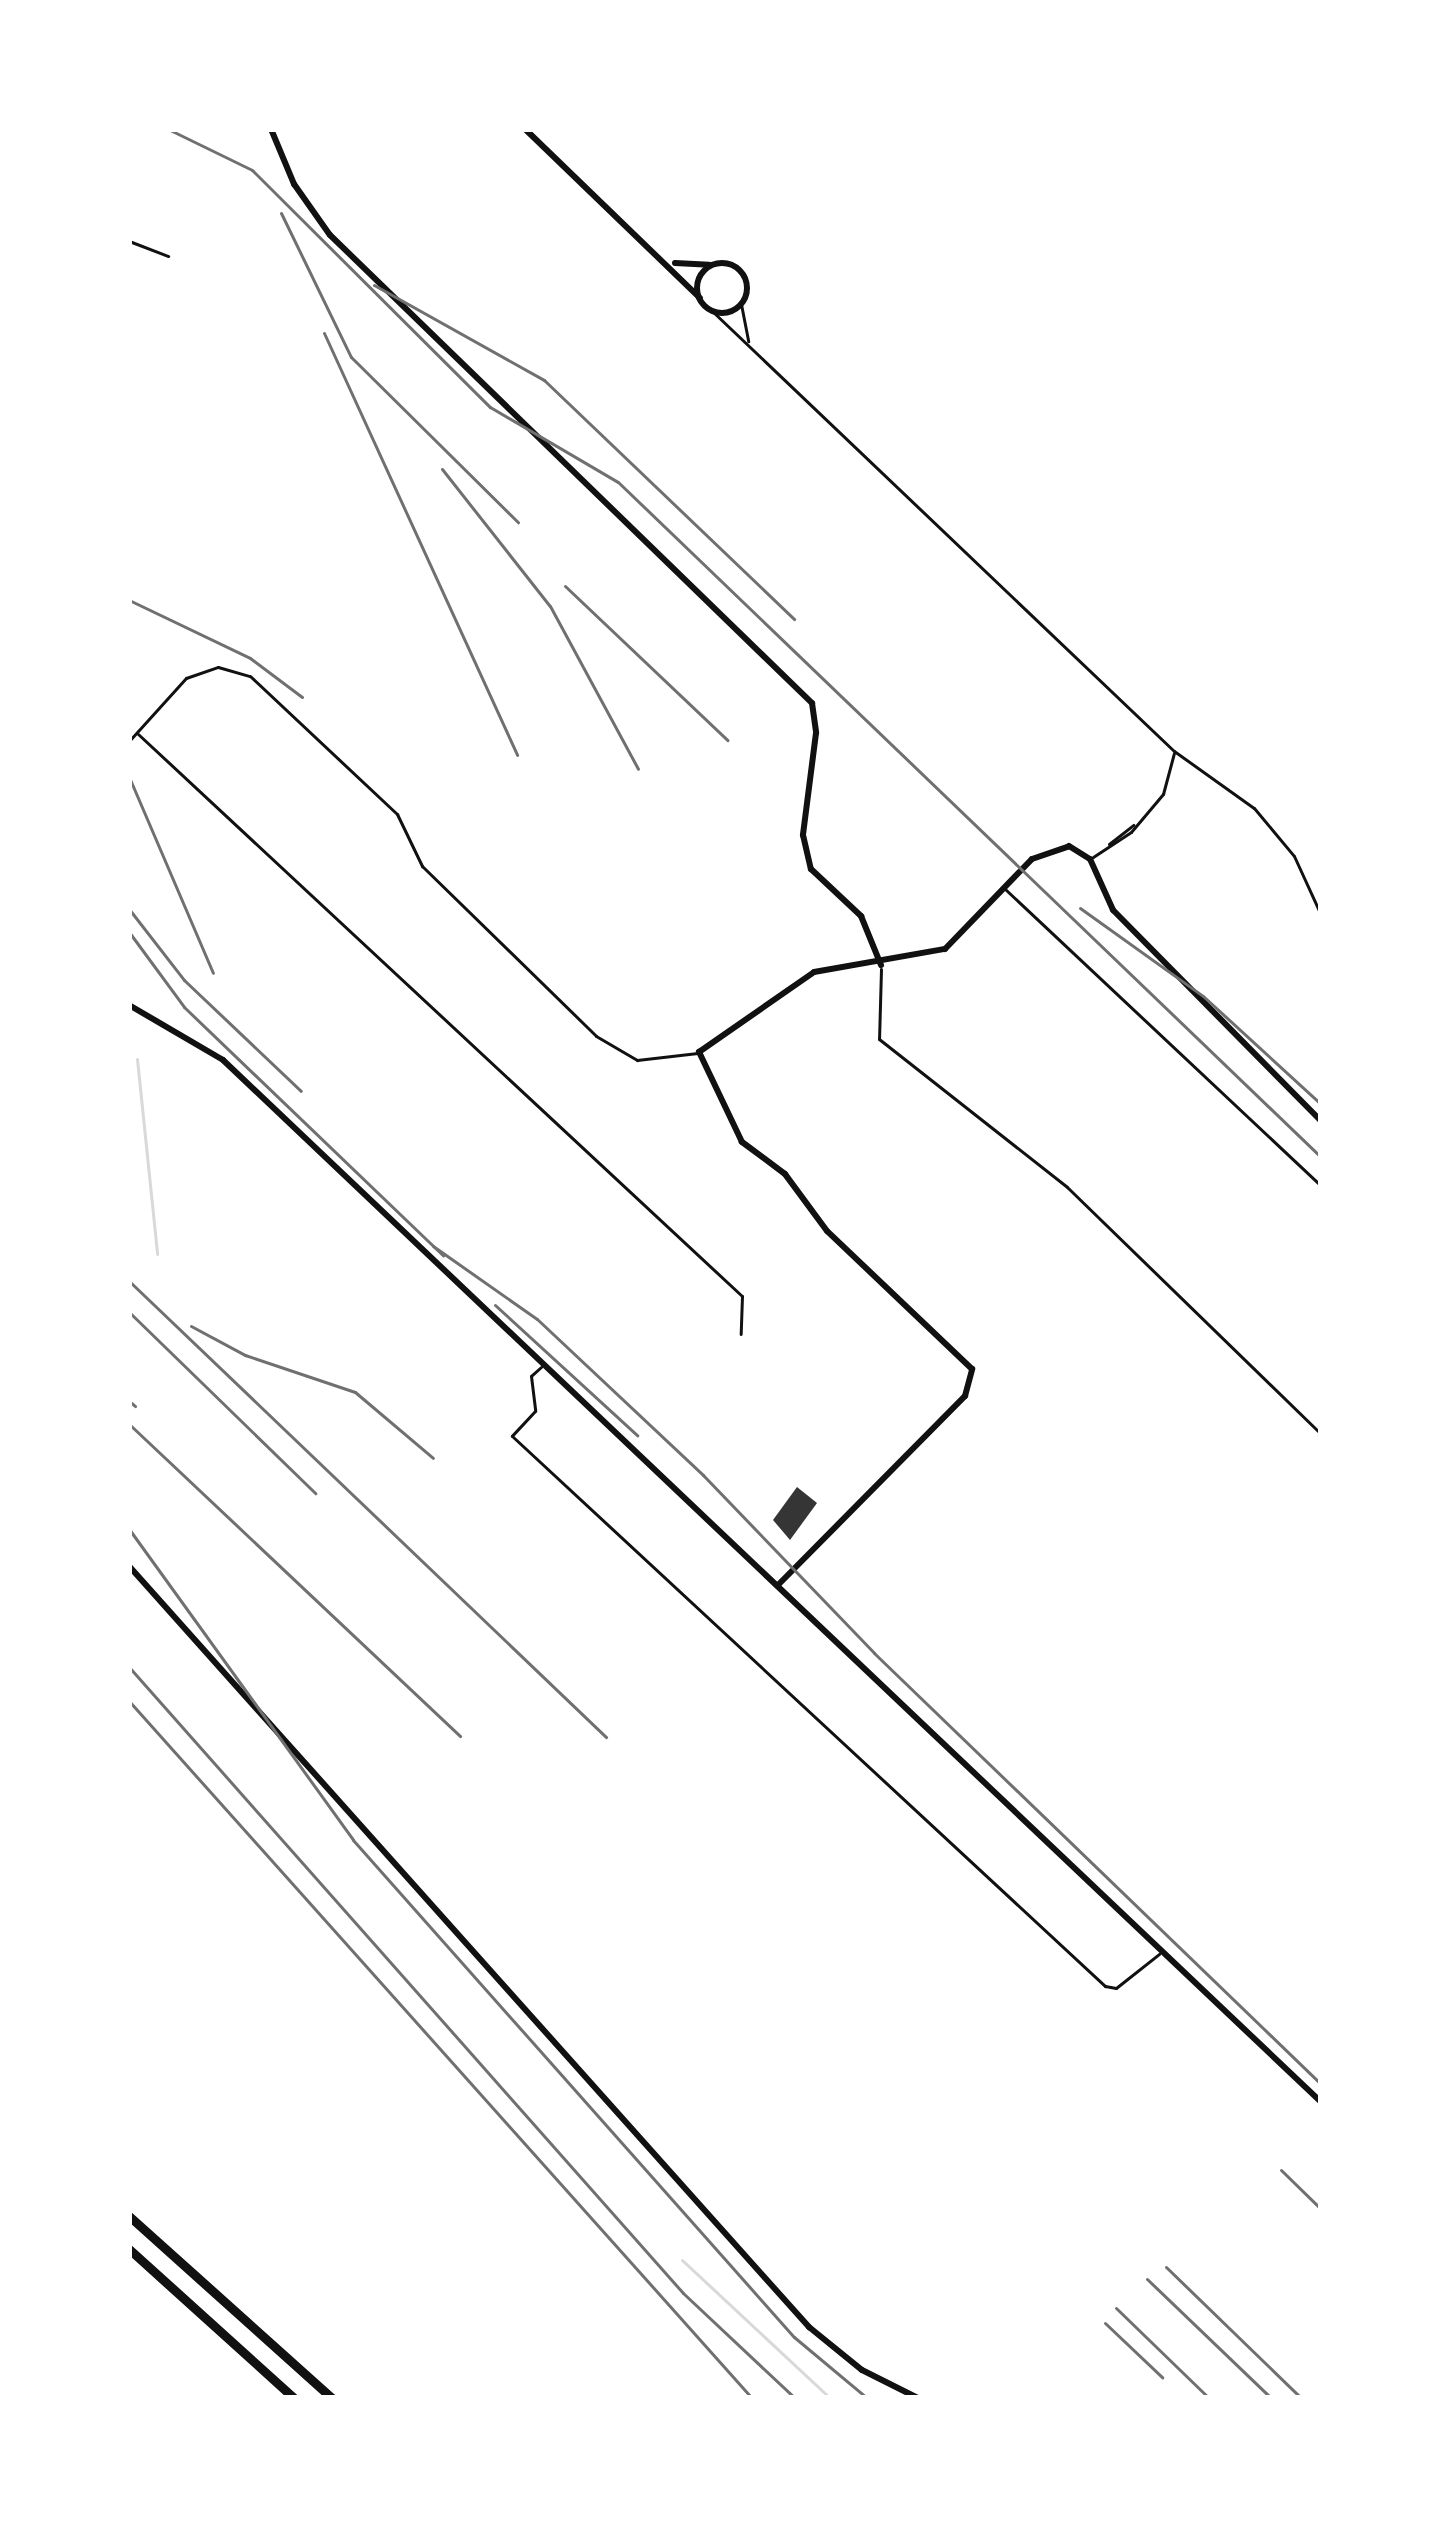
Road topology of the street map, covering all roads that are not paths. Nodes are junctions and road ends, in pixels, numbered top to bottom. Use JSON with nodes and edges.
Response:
{"nodes":[{"id":1,"x":272,"y":129,"type":"edge"},
{"id":2,"x":525,"y":129,"type":"edge"},
{"id":3,"x":129,"y":242,"type":"edge"},
{"id":4,"x":168,"y":256,"type":"dead end"},
{"id":5,"x":666,"y":259,"type":"junction"},
{"id":6,"x":718,"y":264,"type":"junction"},
{"id":7,"x":700,"y":298,"type":"junction"},
{"id":8,"x":741,"y":304,"type":"junction"},
{"id":9,"x":711,"y":310,"type":"junction"},
{"id":10,"x":752,"y":347,"type":"junction"},
{"id":11,"x":138,"y":734,"type":"junction"},
{"id":12,"x":129,"y":741,"type":"edge"},
{"id":13,"x":1174,"y":751,"type":"junction"},
{"id":14,"x":1090,"y":859,"type":"junction"},
{"id":15,"x":1004,"y":888,"type":"junction"},
{"id":16,"x":1321,"y":915,"type":"edge"},
{"id":17,"x":881,"y":965,"type":"junction"},
{"id":18,"x":129,"y":1005,"type":"edge"},
{"id":19,"x":699,"y":1052,"type":"junction"},
{"id":20,"x":1321,"y":1120,"type":"edge"},
{"id":21,"x":1321,"y":1186,"type":"edge"},
{"id":22,"x":741,"y":1334,"type":"dead end"},
{"id":23,"x":542,"y":1366,"type":"junction"},
{"id":24,"x":1321,"y":1434,"type":"edge"},
{"id":25,"x":129,"y":1566,"type":"edge"},
{"id":26,"x":778,"y":1585,"type":"junction"},
{"id":27,"x":1161,"y":1953,"type":"junction"},
{"id":28,"x":1321,"y":2102,"type":"edge"},
{"id":29,"x":129,"y":2216,"type":"edge"},
{"id":30,"x":129,"y":2248,"type":"edge"},
{"id":31,"x":293,"y":2398,"type":"edge"},
{"id":32,"x":332,"y":2398,"type":"edge"},
{"id":33,"x":918,"y":2398,"type":"edge"}],
"edges":[{"from":1,"to":17,"type":"street"},
{"from":2,"to":5,"type":"street"},
{"from":3,"to":4,"type":"lane"},
{"from":5,"to":6,"type":"street"},
{"from":5,"to":7,"type":"street"},
{"from":6,"to":7,"type":"street"},
{"from":6,"to":8,"type":"street"},
{"from":7,"to":9,"type":"street"},
{"from":8,"to":9,"type":"street"},
{"from":8,"to":10,"type":"lane"},
{"from":9,"to":10,"type":"lane"},
{"from":10,"to":13,"type":"lane"},
{"from":11,"to":12,"type":"lane"},
{"from":11,"to":19,"type":"lane"},
{"from":11,"to":22,"type":"lane"},
{"from":13,"to":14,"type":"lane"},
{"from":13,"to":16,"type":"lane"},
{"from":14,"to":15,"type":"street"},
{"from":14,"to":20,"type":"street"},
{"from":15,"to":17,"type":"street"},
{"from":15,"to":21,"type":"lane"},
{"from":17,"to":19,"type":"street"},
{"from":17,"to":24,"type":"lane"},
{"from":18,"to":23,"type":"street"},
{"from":19,"to":26,"type":"street"},
{"from":23,"to":26,"type":"street"},
{"from":23,"to":27,"type":"lane"},
{"from":25,"to":33,"type":"street"},
{"from":26,"to":27,"type":"street"},
{"from":27,"to":28,"type":"street"},
{"from":29,"to":32,"type":"main road"},
{"from":30,"to":31,"type":"main road"}]}
